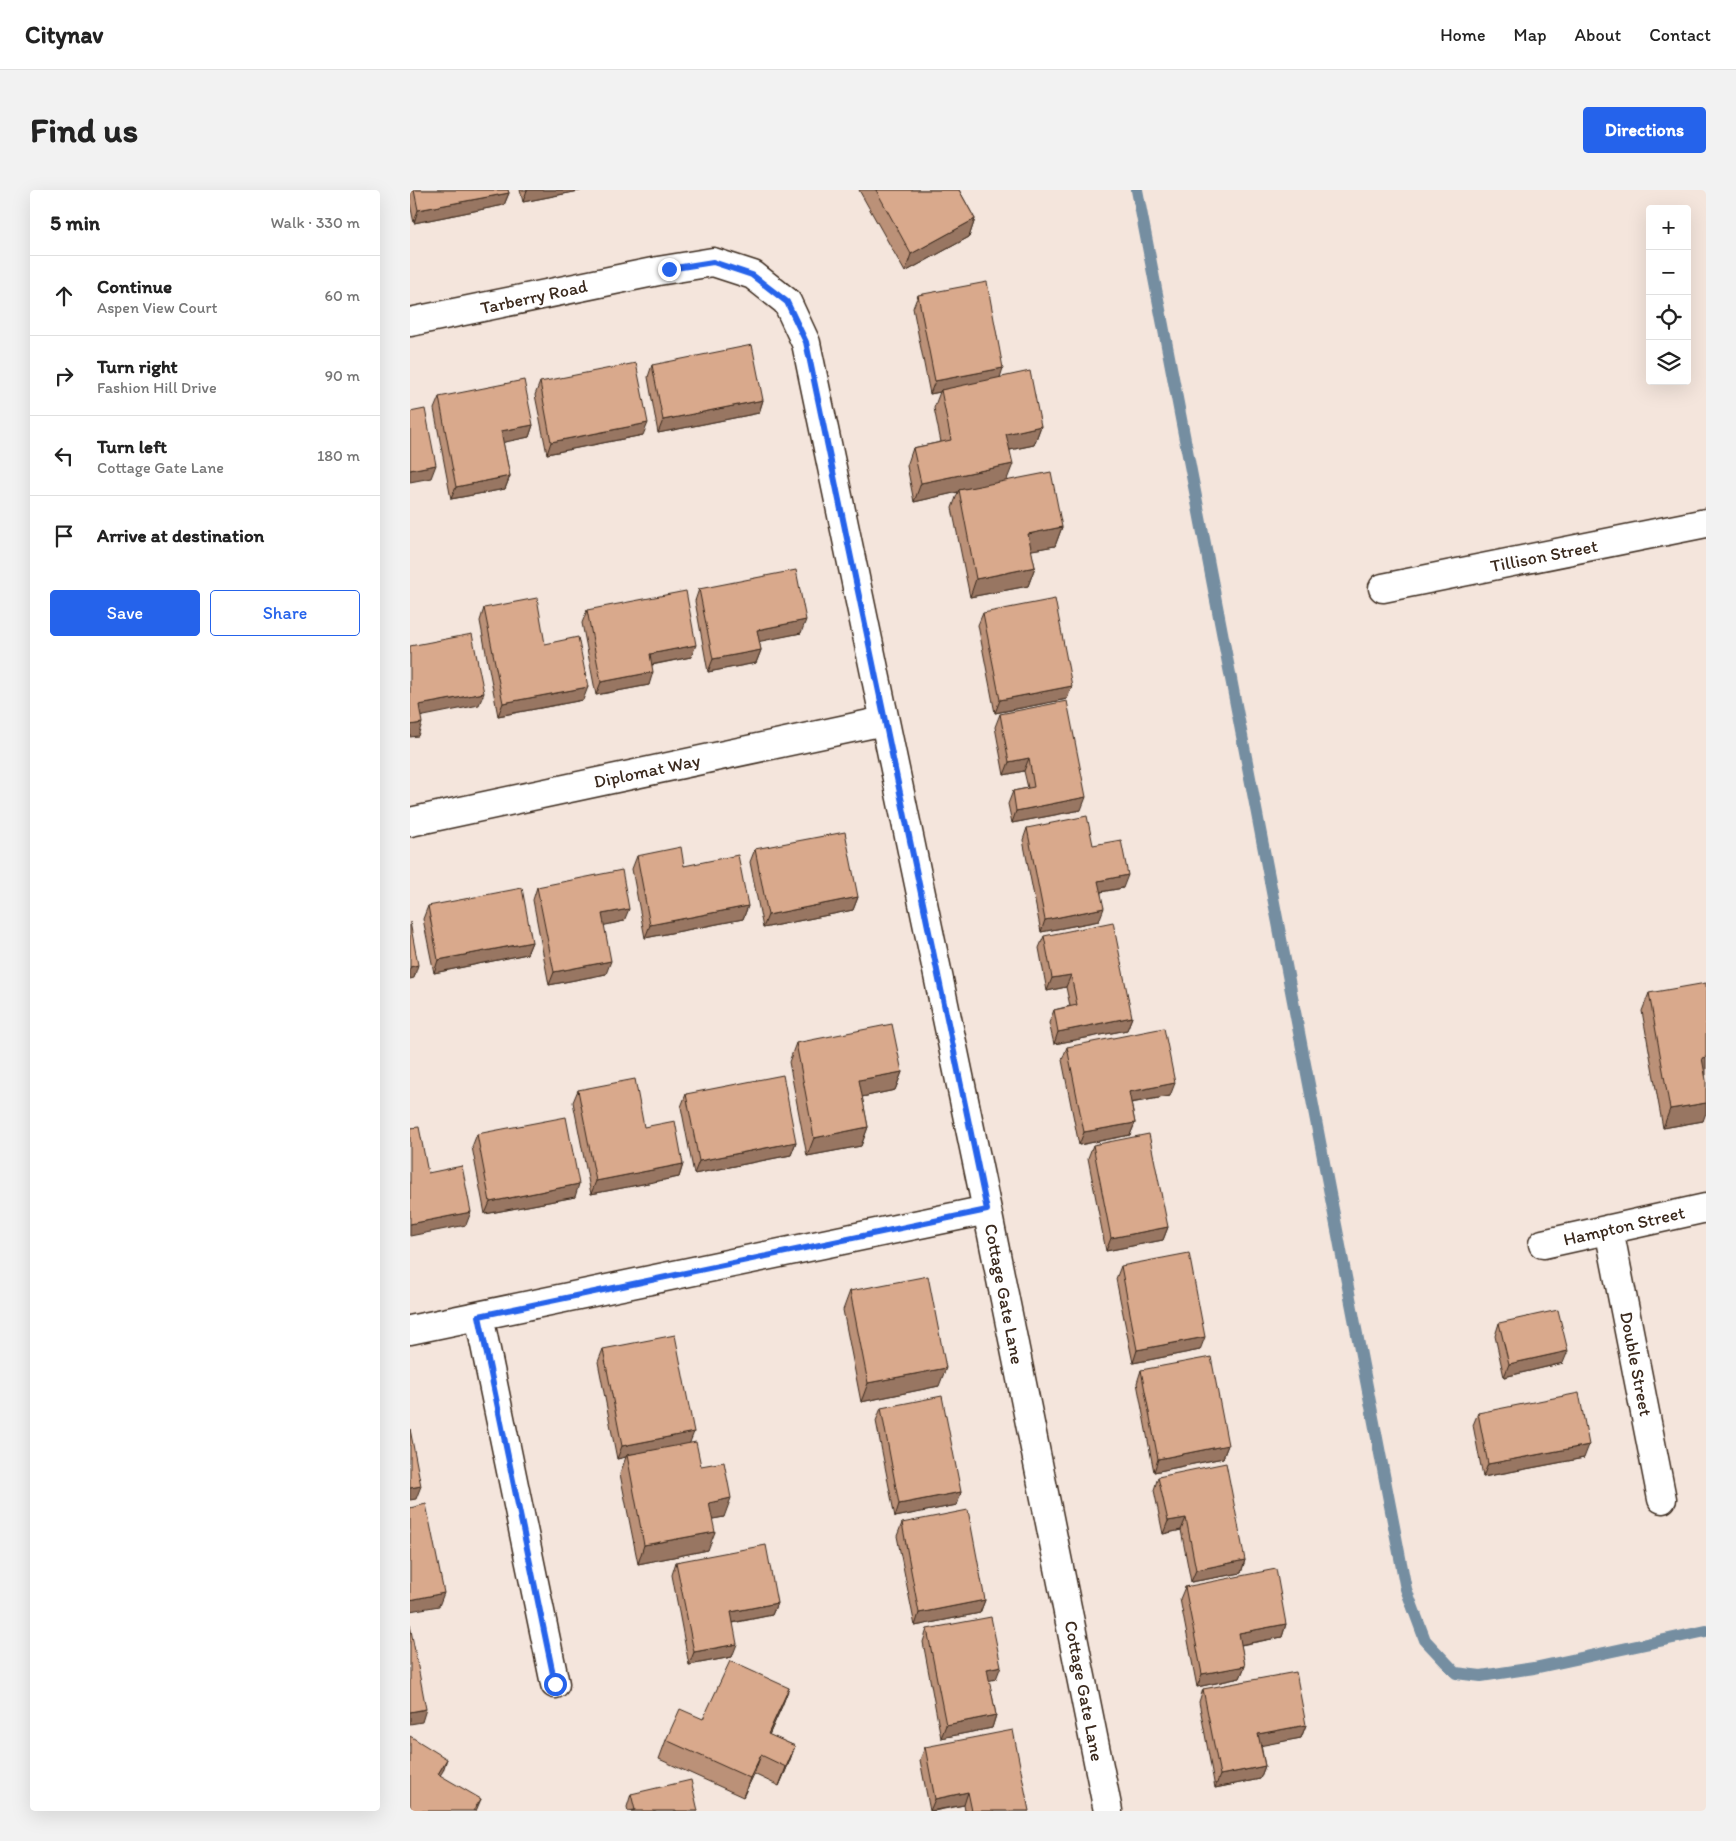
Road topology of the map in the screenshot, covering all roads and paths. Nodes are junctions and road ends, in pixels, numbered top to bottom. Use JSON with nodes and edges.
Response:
{"nodes":[{"id":1,"x":658,"y":271,"type":"joint"},
{"id":2,"x":410,"y":322,"type":"edge"},
{"id":3,"x":1706,"y":523,"type":"edge"},
{"id":4,"x":1383,"y":588,"type":"dead end"},
{"id":5,"x":884,"y":721,"type":"junction"},
{"id":6,"x":410,"y":822,"type":"edge"},
{"id":7,"x":1706,"y":1208,"type":"edge"},
{"id":8,"x":987,"y":1210,"type":"junction"},
{"id":9,"x":1609,"y":1229,"type":"junction"},
{"id":10,"x":1543,"y":1244,"type":"dead end"},
{"id":11,"x":479,"y":1316,"type":"junction"},
{"id":12,"x":410,"y":1330,"type":"edge"},
{"id":13,"x":1662,"y":1499,"type":"dead end"},
{"id":14,"x":555,"y":1684,"type":"dead end"},
{"id":15,"x":1108,"y":1811,"type":"edge"}],
"edges":[{"from":1,"to":2,"type":"street","name":"Tarberry Road"},
{"from":1,"to":5,"type":"street","name":"Cottage Gate Lane"},
{"from":3,"to":4,"type":"street","name":"Tillison Street"},
{"from":5,"to":6,"type":"street","name":"Diplomat Way"},
{"from":5,"to":8,"type":"street","name":"Cottage Gate Lane"},
{"from":7,"to":9,"type":"street","name":"Hampton Street"},
{"from":8,"to":11,"type":"street"},
{"from":8,"to":15,"type":"street","name":"Cottage Gate Lane"},
{"from":9,"to":10,"type":"street","name":"Hampton Street"},
{"from":9,"to":13,"type":"street","name":"Double Street"},
{"from":11,"to":12,"type":"street"},
{"from":11,"to":14,"type":"street"}]}
